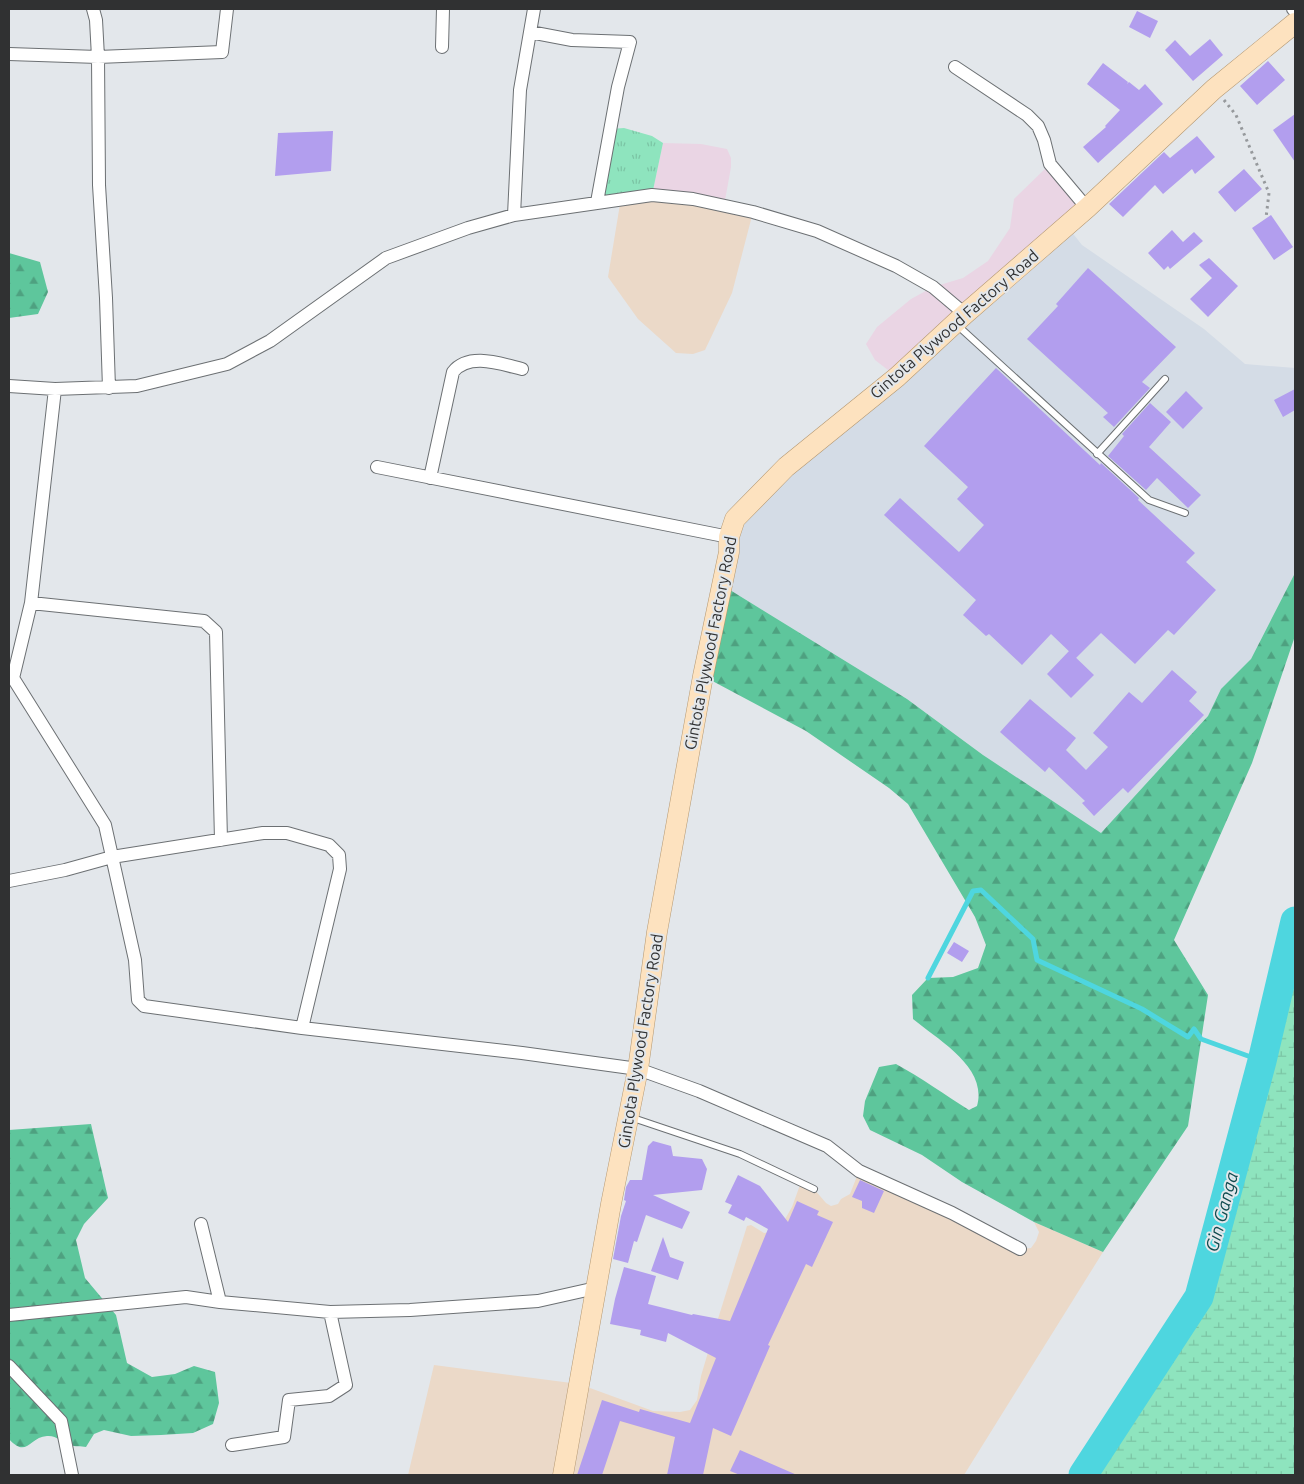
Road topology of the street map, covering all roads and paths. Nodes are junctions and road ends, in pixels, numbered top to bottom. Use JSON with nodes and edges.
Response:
{"nodes":[{"id":1,"x":93,"y":9,"type":"edge"},
{"id":2,"x":227,"y":9,"type":"edge"},
{"id":3,"x":443,"y":9,"type":"edge"},
{"id":4,"x":534,"y":9,"type":"edge"},
{"id":5,"x":1295,"y":23,"type":"edge"},
{"id":6,"x":530,"y":32,"type":"junction"},
{"id":7,"x":442,"y":47,"type":"dead end"},
{"id":8,"x":9,"y":54,"type":"edge"},
{"id":9,"x":98,"y":57,"type":"junction"},
{"id":10,"x":955,"y":67,"type":"dead end"},
{"id":11,"x":1214,"y":89,"type":"junction"},
{"id":12,"x":597,"y":202,"type":"junction"},
{"id":13,"x":1087,"y":208,"type":"junction"},
{"id":14,"x":514,"y":215,"type":"junction"},
{"id":15,"x":1266,"y":218,"type":"dead end"},
{"id":16,"x":960,"y":319,"type":"junction"},
{"id":17,"x":522,"y":369,"type":"dead end"},
{"id":18,"x":1165,"y":379,"type":"dead end"},
{"id":19,"x":9,"y":386,"type":"edge"},
{"id":20,"x":109,"y":388,"type":"junction"},
{"id":21,"x":55,"y":389,"type":"junction"},
{"id":22,"x":1097,"y":454,"type":"junction"},
{"id":23,"x":377,"y":467,"type":"dead end"},
{"id":24,"x":430,"y":478,"type":"junction"},
{"id":25,"x":1185,"y":513,"type":"dead end"},
{"id":26,"x":729,"y":537,"type":"junction"},
{"id":27,"x":31,"y":603,"type":"junction"},
{"id":28,"x":221,"y":840,"type":"junction"},
{"id":29,"x":112,"y":857,"type":"junction"},
{"id":30,"x":9,"y":881,"type":"edge"},
{"id":31,"x":302,"y":1028,"type":"junction"},
{"id":32,"x":638,"y":1069,"type":"junction"},
{"id":33,"x":629,"y":1117,"type":"junction"},
{"id":34,"x":814,"y":1189,"type":"dead end"},
{"id":35,"x":201,"y":1224,"type":"dead end"},
{"id":36,"x":1020,"y":1249,"type":"dead end"},
{"id":37,"x":596,"y":1288,"type":"junction"},
{"id":38,"x":220,"y":1302,"type":"junction"},
{"id":39,"x":330,"y":1312,"type":"junction"},
{"id":40,"x":9,"y":1315,"type":"edge"},
{"id":41,"x":9,"y":1366,"type":"edge"},
{"id":42,"x":232,"y":1445,"type":"dead end"},
{"id":43,"x":72,"y":1475,"type":"edge"},
{"id":44,"x":563,"y":1475,"type":"edge"}],
"edges":[{"from":1,"to":9,"type":"street"},
{"from":2,"to":9,"type":"street"},
{"from":3,"to":7,"type":"street"},
{"from":4,"to":6,"type":"street"},
{"from":5,"to":11,"type":"main road","name":"Gintota Plywood Factory Road"},
{"from":6,"to":12,"type":"street"},
{"from":6,"to":14,"type":"street"},
{"from":8,"to":9,"type":"street"},
{"from":9,"to":20,"type":"street"},
{"from":10,"to":13,"type":"street"},
{"from":11,"to":13,"type":"main road","name":"Gintota Plywood Factory Road"},
{"from":11,"to":15,"type":"path"},
{"from":12,"to":14,"type":"street"},
{"from":12,"to":16,"type":"street"},
{"from":13,"to":16,"type":"main road","name":"Gintota Plywood Factory Road"},
{"from":14,"to":20,"type":"street"},
{"from":16,"to":22,"type":"lane"},
{"from":16,"to":26,"type":"main road","name":"Gintota Plywood Factory Road"},
{"from":17,"to":24,"type":"street"},
{"from":18,"to":22,"type":"lane"},
{"from":19,"to":21,"type":"street"},
{"from":20,"to":21,"type":"street"},
{"from":21,"to":27,"type":"street"},
{"from":22,"to":25,"type":"lane"},
{"from":23,"to":24,"type":"street"},
{"from":24,"to":26,"type":"street"},
{"from":26,"to":32,"type":"main road","name":"Gintota Plywood Factory Road"},
{"from":27,"to":28,"type":"street"},
{"from":27,"to":29,"type":"street"},
{"from":28,"to":29,"type":"street"},
{"from":28,"to":31,"type":"street"},
{"from":29,"to":30,"type":"street"},
{"from":29,"to":31,"type":"street"},
{"from":31,"to":32,"type":"street"},
{"from":32,"to":33,"type":"main road","name":"Gintota Plywood Factory Road"},
{"from":32,"to":36,"type":"street"},
{"from":33,"to":34,"type":"lane"},
{"from":33,"to":37,"type":"main road","name":"Gintota Plywood Factory Road"},
{"from":35,"to":38,"type":"street"},
{"from":37,"to":39,"type":"street"},
{"from":37,"to":44,"type":"main road","name":"Gintota Plywood Factory Road"},
{"from":38,"to":39,"type":"street"},
{"from":38,"to":40,"type":"street"},
{"from":39,"to":42,"type":"street"},
{"from":41,"to":43,"type":"street"}]}
